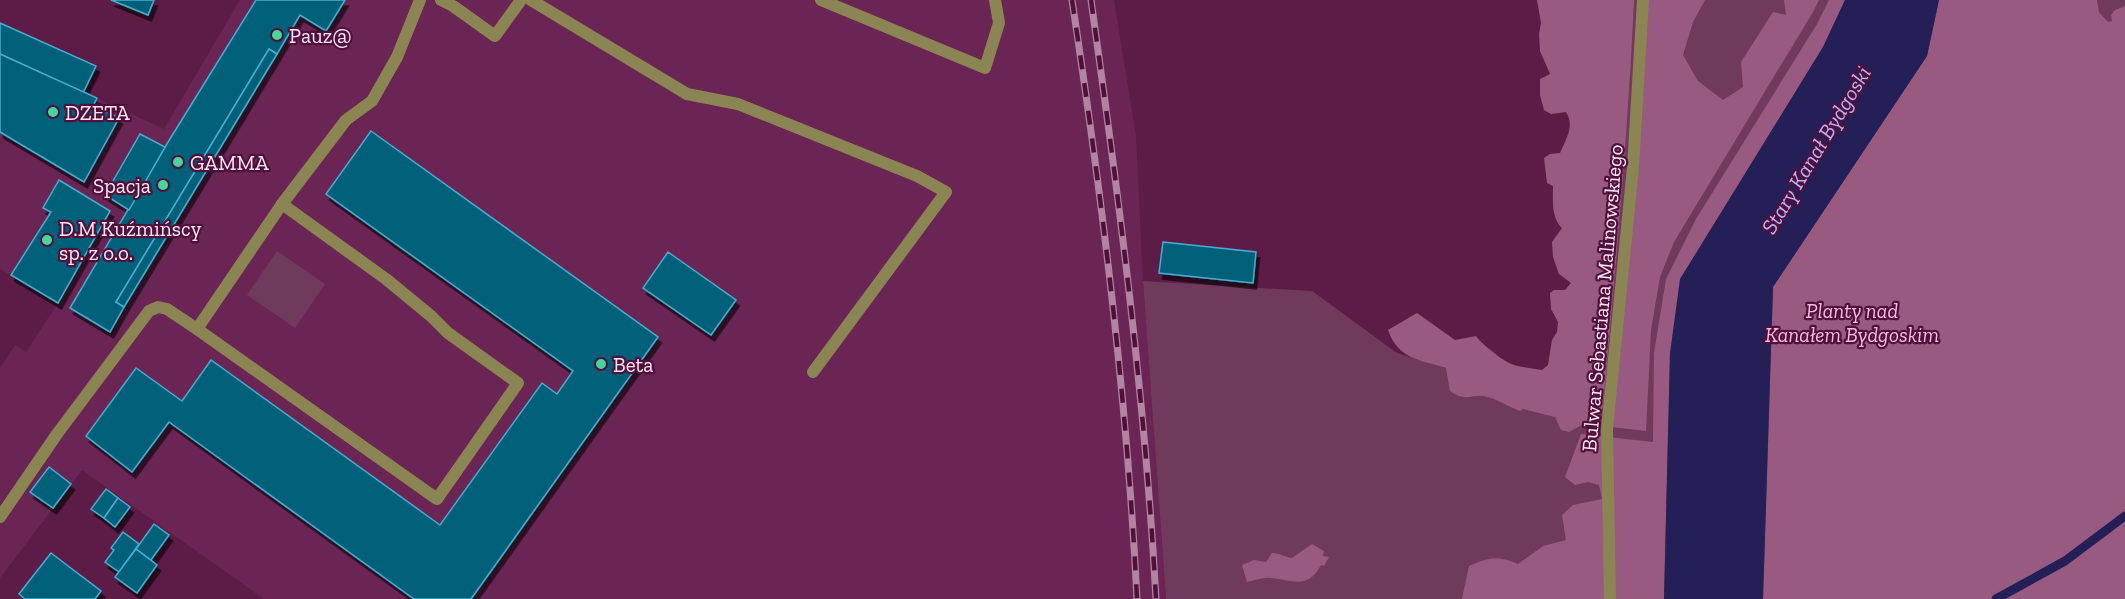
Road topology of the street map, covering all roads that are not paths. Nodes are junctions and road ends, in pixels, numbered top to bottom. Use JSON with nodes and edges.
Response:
{"nodes":[{"id":1,"x":420,"y":0,"type":"edge"},
{"id":2,"x":441,"y":0,"type":"edge"},
{"id":3,"x":521,"y":0,"type":"edge"},
{"id":4,"x":531,"y":0,"type":"edge"},
{"id":5,"x":821,"y":0,"type":"edge"},
{"id":6,"x":994,"y":0,"type":"edge"},
{"id":7,"x":1643,"y":0,"type":"edge"},
{"id":8,"x":282,"y":204,"type":"junction"},
{"id":9,"x":197,"y":329,"type":"junction"},
{"id":10,"x":813,"y":372,"type":"dead end"},
{"id":11,"x":0,"y":517,"type":"edge"},
{"id":12,"x":1610,"y":599,"type":"edge"}],
"edges":[{"from":1,"to":8,"type":"street"},
{"from":2,"to":3,"type":"street"},
{"from":4,"to":10,"type":"street"},
{"from":5,"to":6,"type":"street"},
{"from":7,"to":12,"type":"street","name":"Bulwar Sebastiana Malinowskiego"},
{"from":8,"to":9,"type":"street"},
{"from":8,"to":9,"type":"street"},
{"from":9,"to":11,"type":"street"}]}
